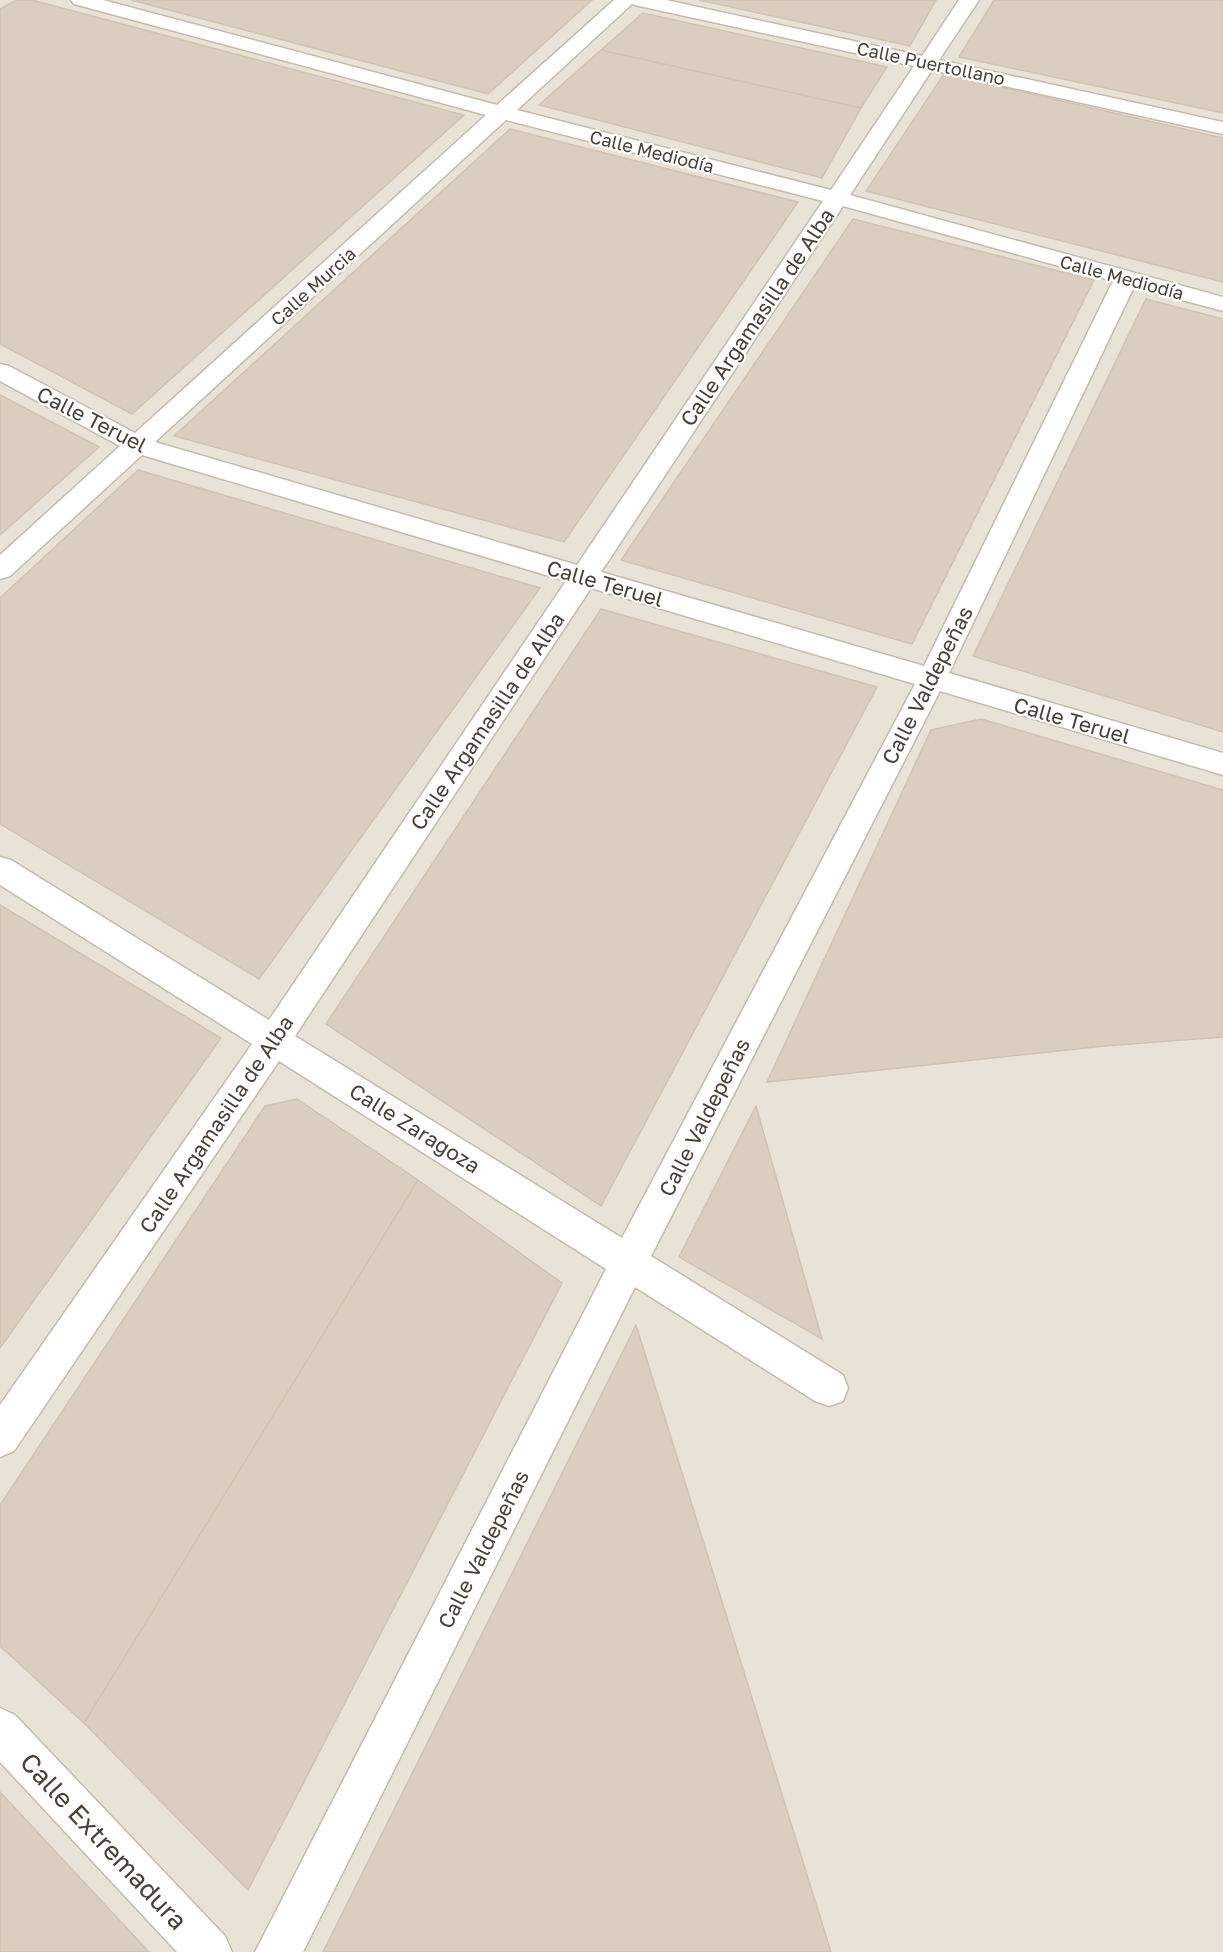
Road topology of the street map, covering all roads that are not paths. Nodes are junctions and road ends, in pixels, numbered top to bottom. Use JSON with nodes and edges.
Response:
{"nodes":[{"id":1,"x":81,"y":0,"type":"edge"},
{"id":2,"x":625,"y":0,"type":"edge"},
{"id":3,"x":639,"y":0,"type":"edge"},
{"id":4,"x":969,"y":0,"type":"edge"},
{"id":5,"x":928,"y":62,"type":"junction"},
{"id":6,"x":503,"y":113,"type":"junction"},
{"id":7,"x":1223,"y":128,"type":"edge"},
{"id":8,"x":837,"y":198,"type":"junction"},
{"id":9,"x":1126,"y":279,"type":"junction"},
{"id":10,"x":1223,"y":304,"type":"edge"},
{"id":11,"x":0,"y":371,"type":"edge"},
{"id":12,"x":139,"y":446,"type":"junction"},
{"id":13,"x":0,"y":570,"type":"edge"},
{"id":14,"x":584,"y":577,"type":"junction"},
{"id":15,"x":932,"y":679,"type":"junction"},
{"id":16,"x":1223,"y":764,"type":"edge"},
{"id":17,"x":0,"y":869,"type":"edge"},
{"id":18,"x":275,"y":1039,"type":"junction"},
{"id":19,"x":629,"y":1262,"type":"junction"},
{"id":20,"x":829,"y":1388,"type":"dead end"},
{"id":21,"x":0,"y":1438,"type":"edge"},
{"id":22,"x":0,"y":1730,"type":"edge"},
{"id":23,"x":209,"y":1952,"type":"edge"},
{"id":24,"x":278,"y":1952,"type":"edge"}],
"edges":[{"from":1,"to":6,"type":"street","name":"Calle Mediodía"},
{"from":2,"to":6,"type":"street","name":"Calle Murcia"},
{"from":3,"to":5,"type":"street","name":"Calle Puertollano"},
{"from":4,"to":5,"type":"street","name":"Calle Argamasilla de Alba"},
{"from":5,"to":7,"type":"street","name":"Calle Puertollano"},
{"from":5,"to":8,"type":"street","name":"Calle Argamasilla de Alba"},
{"from":6,"to":8,"type":"street","name":"Calle Mediodía"},
{"from":6,"to":12,"type":"street","name":"Calle Murcia"},
{"from":8,"to":9,"type":"street","name":"Calle Mediodía"},
{"from":8,"to":14,"type":"street","name":"Calle Argamasilla de Alba"},
{"from":9,"to":10,"type":"street","name":"Calle Mediodía"},
{"from":9,"to":15,"type":"street","name":"Calle Valdepeñas"},
{"from":11,"to":12,"type":"street","name":"Calle Teruel"},
{"from":12,"to":13,"type":"street","name":"Calle Murcia"},
{"from":12,"to":14,"type":"street","name":"Calle Teruel"},
{"from":14,"to":15,"type":"street","name":"Calle Teruel"},
{"from":14,"to":18,"type":"street","name":"Calle Argamasilla de Alba"},
{"from":15,"to":16,"type":"street","name":"Calle Teruel"},
{"from":15,"to":19,"type":"street","name":"Calle Valdepeñas"},
{"from":17,"to":18,"type":"street","name":"Calle Zaragoza"},
{"from":18,"to":19,"type":"street","name":"Calle Zaragoza"},
{"from":18,"to":21,"type":"street","name":"Calle Argamasilla de Alba"},
{"from":19,"to":20,"type":"street","name":"Calle Zaragoza"},
{"from":19,"to":24,"type":"street","name":"Calle Valdepeñas"},
{"from":22,"to":23,"type":"street","name":"Calle Extremadura"}]}
